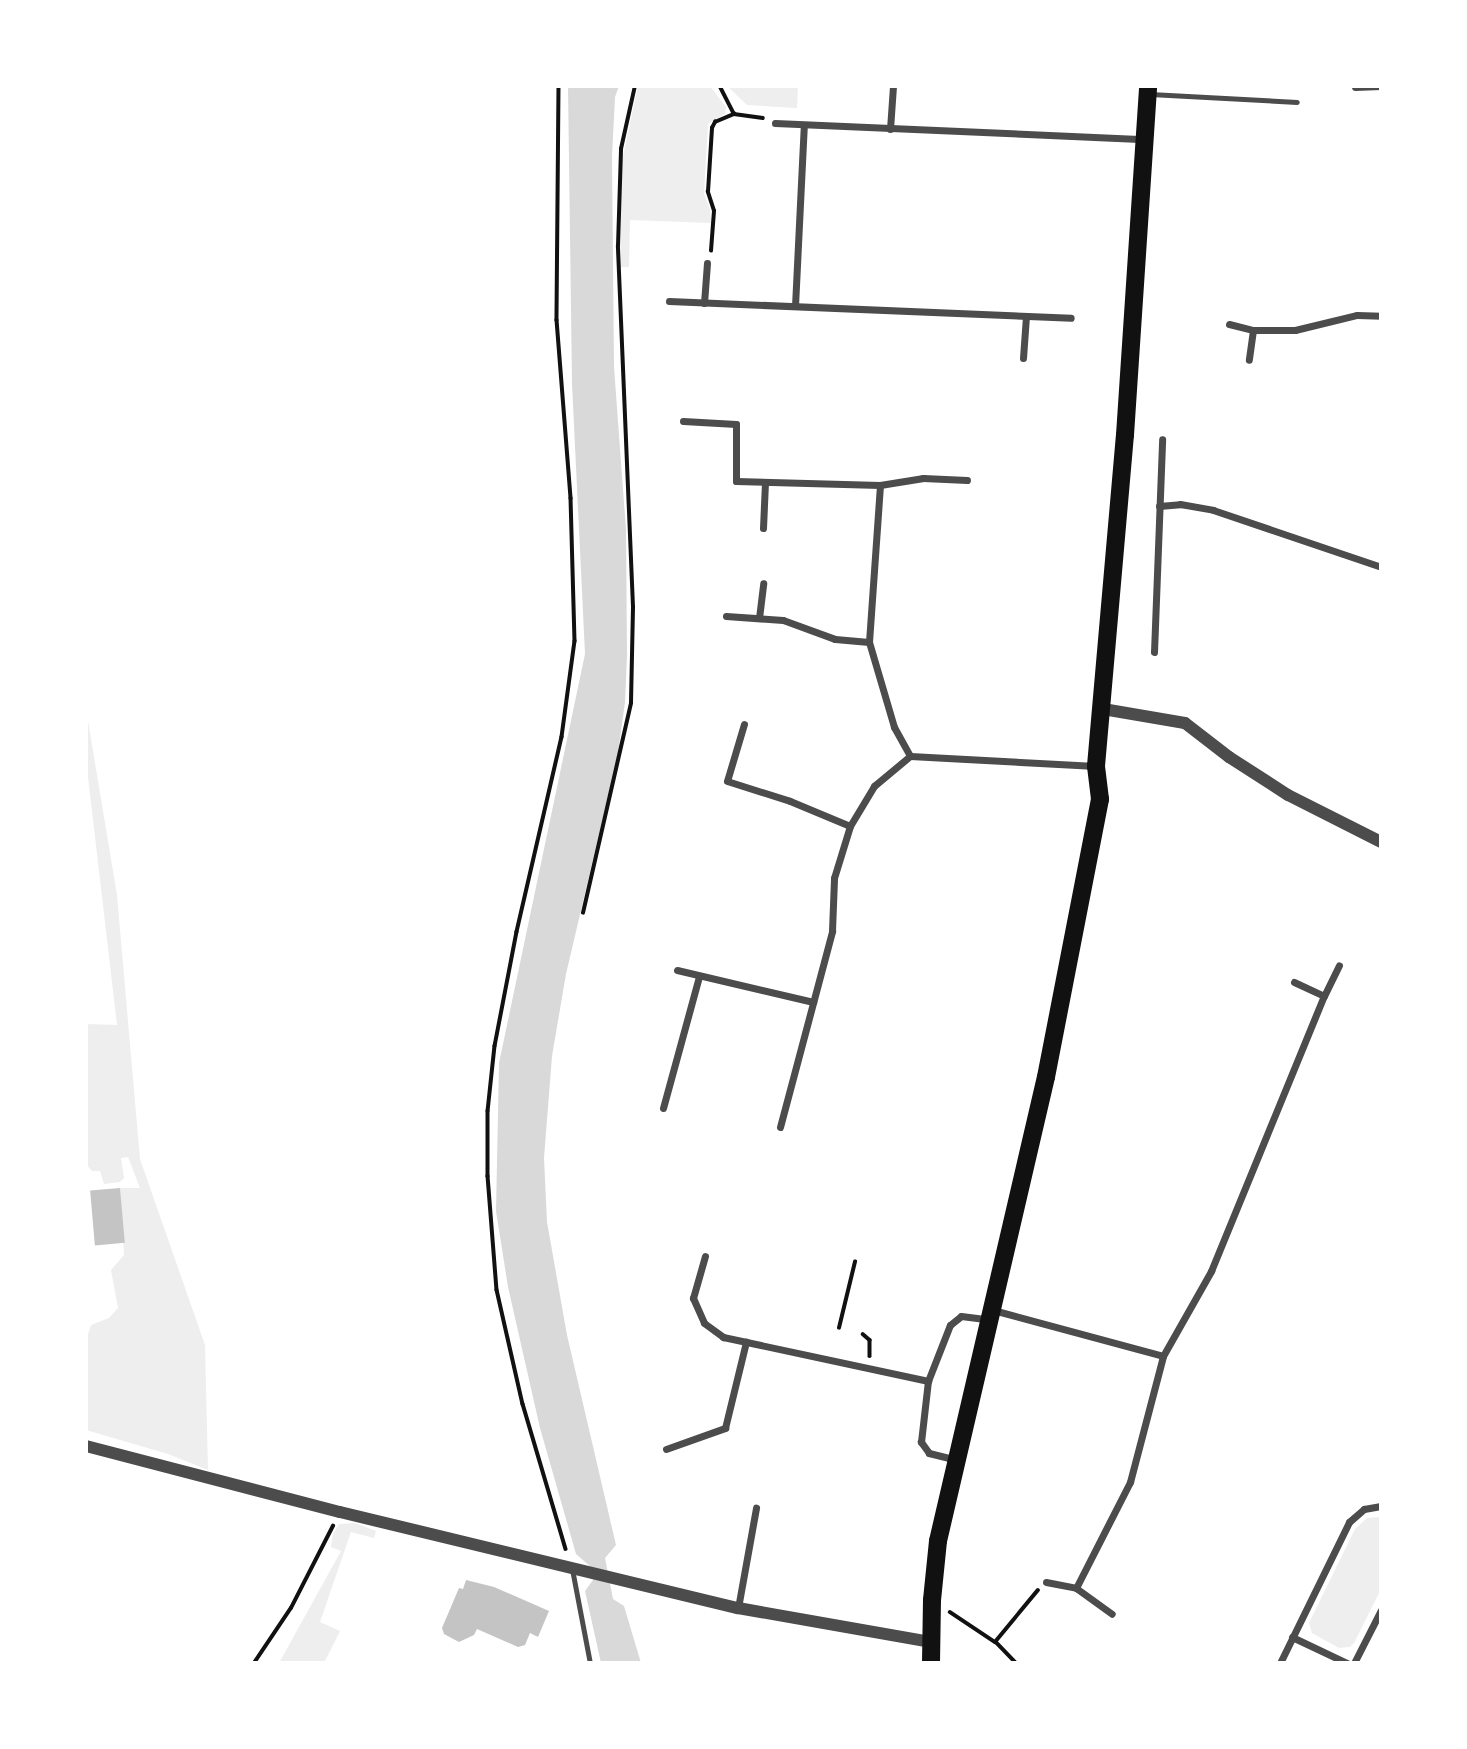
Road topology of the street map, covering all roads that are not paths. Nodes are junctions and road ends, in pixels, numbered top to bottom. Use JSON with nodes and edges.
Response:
{"nodes":[{"id":1,"x":893,"y":86,"type":"edge"},
{"id":2,"x":1381,"y":86,"type":"edge"},
{"id":3,"x":1355,"y":87,"type":"edge"},
{"id":4,"x":1147,"y":90,"type":"edge"},
{"id":5,"x":1297,"y":102,"type":"dead end"},
{"id":6,"x":772,"y":121,"type":"road end"},
{"id":7,"x":804,"y":125,"type":"junction"},
{"id":8,"x":890,"y":128,"type":"junction"},
{"id":9,"x":1145,"y":139,"type":"junction"},
{"id":10,"x":709,"y":260,"type":"road end"},
{"id":11,"x":669,"y":301,"type":"dead end"},
{"id":12,"x":704,"y":303,"type":"junction"},
{"id":13,"x":795,"y":306,"type":"junction"},
{"id":14,"x":1026,"y":316,"type":"junction"},
{"id":15,"x":1381,"y":316,"type":"edge"},
{"id":16,"x":1071,"y":318,"type":"dead end"},
{"id":17,"x":1229,"y":324,"type":"dead end"},
{"id":18,"x":1254,"y":330,"type":"junction"},
{"id":19,"x":1023,"y":358,"type":"dead end"},
{"id":20,"x":1249,"y":360,"type":"dead end"},
{"id":21,"x":683,"y":421,"type":"dead end"},
{"id":22,"x":1162,"y":439,"type":"dead end"},
{"id":23,"x":967,"y":480,"type":"dead end"},
{"id":24,"x":765,"y":482,"type":"junction"},
{"id":25,"x":880,"y":485,"type":"junction"},
{"id":26,"x":1159,"y":506,"type":"junction"},
{"id":27,"x":763,"y":528,"type":"dead end"},
{"id":28,"x":1381,"y":568,"type":"edge"},
{"id":29,"x":763,"y":583,"type":"dead end"},
{"id":30,"x":726,"y":616,"type":"dead end"},
{"id":31,"x":759,"y":618,"type":"junction"},
{"id":32,"x":869,"y":642,"type":"junction"},
{"id":33,"x":1154,"y":652,"type":"dead end"},
{"id":34,"x":1103,"y":709,"type":"junction"},
{"id":35,"x":744,"y":723,"type":"dead end"},
{"id":36,"x":910,"y":756,"type":"junction"},
{"id":37,"x":1096,"y":766,"type":"junction"},
{"id":38,"x":850,"y":826,"type":"junction"},
{"id":39,"x":1381,"y":842,"type":"edge"},
{"id":40,"x":1339,"y":965,"type":"dead end"},
{"id":41,"x":677,"y":970,"type":"dead end"},
{"id":42,"x":699,"y":976,"type":"junction"},
{"id":43,"x":1294,"y":982,"type":"dead end"},
{"id":44,"x":1324,"y":996,"type":"junction"},
{"id":45,"x":813,"y":1002,"type":"junction"},
{"id":46,"x":663,"y":1108,"type":"dead end"},
{"id":47,"x":780,"y":1127,"type":"dead end"},
{"id":48,"x":705,"y":1255,"type":"dead end"},
{"id":49,"x":991,"y":1315,"type":"junction"},
{"id":50,"x":746,"y":1342,"type":"junction"},
{"id":51,"x":1163,"y":1356,"type":"junction"},
{"id":52,"x":928,"y":1381,"type":"junction"},
{"id":53,"x":86,"y":1446,"type":"edge"},
{"id":54,"x":666,"y":1449,"type":"dead end"},
{"id":55,"x":957,"y":1460,"type":"junction"},
{"id":56,"x":1381,"y":1506,"type":"edge"},
{"id":57,"x":756,"y":1508,"type":"dead end"},
{"id":58,"x":572,"y":1569,"type":"junction"},
{"id":59,"x":1046,"y":1582,"type":"dead end"},
{"id":60,"x":1076,"y":1588,"type":"junction"},
{"id":61,"x":738,"y":1608,"type":"junction"},
{"id":62,"x":1381,"y":1610,"type":"edge"},
{"id":63,"x":1112,"y":1614,"type":"dead end"},
{"id":64,"x":1292,"y":1637,"type":"junction"},
{"id":65,"x":930,"y":1642,"type":"junction"},
{"id":66,"x":590,"y":1663,"type":"edge"},
{"id":67,"x":931,"y":1663,"type":"edge"},
{"id":68,"x":1280,"y":1663,"type":"edge"},
{"id":69,"x":1347,"y":1663,"type":"edge"},
{"id":70,"x":1353,"y":1663,"type":"edge"}],
"edges":[{"from":1,"to":8,"type":"street"},
{"from":2,"to":3,"type":"street"},
{"from":4,"to":5,"type":"lane"},
{"from":4,"to":9,"type":"main road"},
{"from":6,"to":7,"type":"street"},
{"from":7,"to":8,"type":"street"},
{"from":7,"to":13,"type":"street"},
{"from":8,"to":9,"type":"street"},
{"from":9,"to":34,"type":"main road"},
{"from":10,"to":12,"type":"street"},
{"from":11,"to":12,"type":"street"},
{"from":12,"to":13,"type":"street"},
{"from":13,"to":14,"type":"street"},
{"from":14,"to":16,"type":"street"},
{"from":14,"to":19,"type":"street"},
{"from":15,"to":18,"type":"street"},
{"from":17,"to":18,"type":"street"},
{"from":18,"to":20,"type":"street"},
{"from":21,"to":24,"type":"street"},
{"from":22,"to":26,"type":"street"},
{"from":23,"to":25,"type":"street"},
{"from":24,"to":25,"type":"street"},
{"from":24,"to":27,"type":"street"},
{"from":25,"to":32,"type":"street"},
{"from":26,"to":28,"type":"street"},
{"from":26,"to":33,"type":"street"},
{"from":29,"to":31,"type":"street"},
{"from":30,"to":31,"type":"street"},
{"from":31,"to":32,"type":"street"},
{"from":32,"to":36,"type":"street"},
{"from":34,"to":37,"type":"main road"},
{"from":34,"to":39,"type":"street"},
{"from":35,"to":38,"type":"street"},
{"from":36,"to":37,"type":"street"},
{"from":36,"to":38,"type":"street"},
{"from":37,"to":49,"type":"main road"},
{"from":38,"to":45,"type":"street"},
{"from":40,"to":44,"type":"street"},
{"from":41,"to":42,"type":"street"},
{"from":42,"to":45,"type":"street"},
{"from":42,"to":46,"type":"street"},
{"from":43,"to":44,"type":"street"},
{"from":44,"to":51,"type":"street"},
{"from":45,"to":47,"type":"street"},
{"from":48,"to":50,"type":"street"},
{"from":49,"to":51,"type":"street"},
{"from":49,"to":52,"type":"street"},
{"from":49,"to":55,"type":"main road"},
{"from":50,"to":52,"type":"street"},
{"from":50,"to":54,"type":"street"},
{"from":51,"to":60,"type":"street"},
{"from":52,"to":55,"type":"street"},
{"from":53,"to":58,"type":"street"},
{"from":55,"to":65,"type":"main road"},
{"from":56,"to":64,"type":"street"},
{"from":57,"to":61,"type":"street"},
{"from":58,"to":61,"type":"street"},
{"from":58,"to":66,"type":"lane"},
{"from":59,"to":60,"type":"street"},
{"from":60,"to":63,"type":"street"},
{"from":61,"to":65,"type":"street"},
{"from":62,"to":70,"type":"street"},
{"from":64,"to":68,"type":"street"},
{"from":64,"to":69,"type":"street"},
{"from":65,"to":67,"type":"main road"}]}
